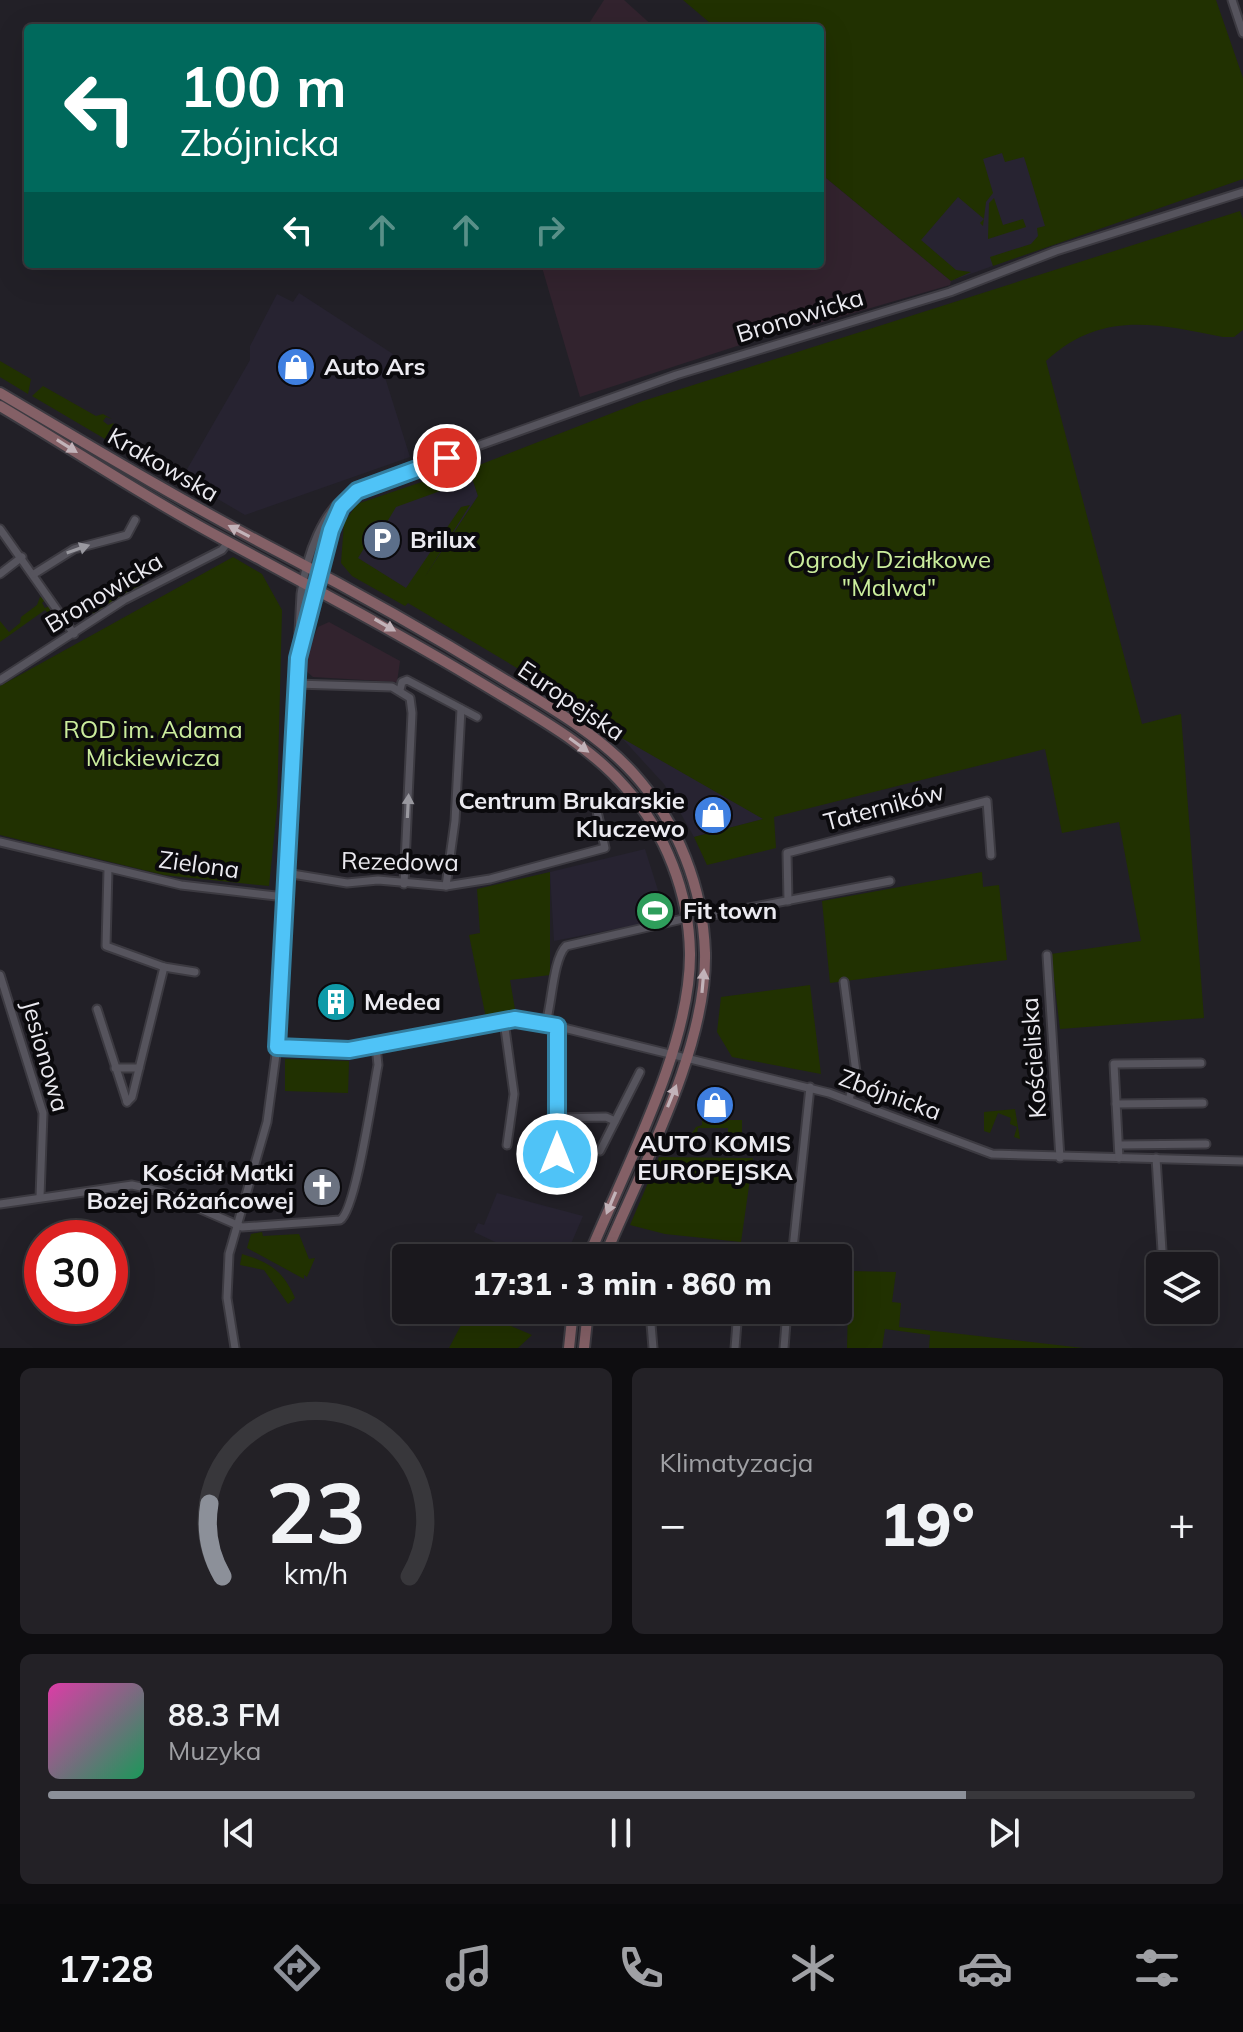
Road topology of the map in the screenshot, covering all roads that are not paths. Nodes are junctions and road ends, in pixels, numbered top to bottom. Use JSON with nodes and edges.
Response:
{"nodes":[{"id":1,"x":1232,"y":0,"type":"edge"},
{"id":2,"x":1243,"y":33,"type":"edge"},
{"id":3,"x":1243,"y":192,"type":"edge"},
{"id":4,"x":0,"y":393,"type":"edge"},
{"id":5,"x":0,"y":406,"type":"edge"},
{"id":6,"x":370,"y":484,"type":"junction"},
{"id":7,"x":135,"y":520,"type":"dead end"},
{"id":8,"x":0,"y":529,"type":"edge"},
{"id":9,"x":228,"y":542,"type":"junction"},
{"id":10,"x":22,"y":557,"type":"junction"},
{"id":11,"x":308,"y":567,"type":"junction"},
{"id":12,"x":322,"y":573,"type":"junction"},
{"id":13,"x":0,"y":574,"type":"edge"},
{"id":14,"x":34,"y":574,"type":"junction"},
{"id":15,"x":303,"y":582,"type":"junction"},
{"id":16,"x":316,"y":588,"type":"junction"},
{"id":17,"x":74,"y":634,"type":"junction"},
{"id":18,"x":298,"y":658,"type":"junction"},
{"id":19,"x":0,"y":680,"type":"edge"},
{"id":20,"x":296,"y":684,"type":"junction"},
{"id":21,"x":400,"y":690,"type":"junction"},
{"id":22,"x":461,"y":709,"type":"junction"},
{"id":23,"x":477,"y":717,"type":"dead end"},
{"id":24,"x":597,"y":811,"type":"dead end"},
{"id":25,"x":0,"y":842,"type":"edge"},
{"id":26,"x":991,"y":855,"type":"dead end"},
{"id":27,"x":108,"y":869,"type":"junction"},
{"id":28,"x":286,"y":873,"type":"junction"},
{"id":29,"x":890,"y":881,"type":"dead end"},
{"id":30,"x":404,"y":884,"type":"junction"},
{"id":31,"x":446,"y":886,"type":"junction"},
{"id":32,"x":285,"y":897,"type":"junction"},
{"id":33,"x":788,"y":901,"type":"junction"},
{"id":34,"x":702,"y":917,"type":"junction"},
{"id":35,"x":687,"y":918,"type":"junction"},
{"id":36,"x":1047,"y":955,"type":"dead end"},
{"id":37,"x":164,"y":967,"type":"junction"},
{"id":38,"x":195,"y":972,"type":"dead end"},
{"id":39,"x":0,"y":975,"type":"edge"},
{"id":40,"x":844,"y":982,"type":"dead end"},
{"id":41,"x":97,"y":1009,"type":"dead end"},
{"id":42,"x":504,"y":1021,"type":"junction"},
{"id":43,"x":546,"y":1023,"type":"junction"},
{"id":44,"x":557,"y":1026,"type":"junction"},
{"id":45,"x":376,"y":1046,"type":"junction"},
{"id":46,"x":277,"y":1047,"type":"junction"},
{"id":47,"x":672,"y":1053,"type":"junction"},
{"id":48,"x":687,"y":1057,"type":"junction"},
{"id":49,"x":1201,"y":1063,"type":"dead end"},
{"id":50,"x":115,"y":1068,"type":"junction"},
{"id":51,"x":139,"y":1068,"type":"junction"},
{"id":52,"x":640,"y":1072,"type":"dead end"},
{"id":53,"x":810,"y":1087,"type":"junction"},
{"id":54,"x":849,"y":1100,"type":"junction"},
{"id":55,"x":1203,"y":1103,"type":"dead end"},
{"id":56,"x":1116,"y":1104,"type":"junction"},
{"id":57,"x":557,"y":1118,"type":"junction"},
{"id":58,"x":615,"y":1121,"type":"junction"},
{"id":59,"x":1206,"y":1144,"type":"dead end"},
{"id":60,"x":507,"y":1145,"type":"dead end"},
{"id":61,"x":1119,"y":1145,"type":"junction"},
{"id":62,"x":600,"y":1151,"type":"dead end"},
{"id":63,"x":557,"y":1154,"type":"dead end"},
{"id":64,"x":1060,"y":1158,"type":"junction"},
{"id":65,"x":1119,"y":1158,"type":"junction"},
{"id":66,"x":1156,"y":1158,"type":"junction"},
{"id":67,"x":1243,"y":1161,"type":"edge"},
{"id":68,"x":40,"y":1197,"type":"junction"},
{"id":69,"x":0,"y":1204,"type":"edge"},
{"id":70,"x":237,"y":1226,"type":"junction"},
{"id":71,"x":594,"y":1244,"type":"edge"},
{"id":72,"x":610,"y":1244,"type":"edge"},
{"id":73,"x":793,"y":1244,"type":"edge"},
{"id":74,"x":1162,"y":1252,"type":"edge"},
{"id":75,"x":572,"y":1324,"type":"edge"},
{"id":76,"x":587,"y":1324,"type":"edge"},
{"id":77,"x":651,"y":1324,"type":"edge"},
{"id":78,"x":737,"y":1324,"type":"edge"},
{"id":79,"x":786,"y":1324,"type":"edge"},
{"id":80,"x":235,"y":1348,"type":"edge"},
{"id":81,"x":569,"y":1348,"type":"edge"},
{"id":82,"x":584,"y":1348,"type":"edge"},
{"id":83,"x":653,"y":1348,"type":"edge"},
{"id":84,"x":735,"y":1348,"type":"edge"},
{"id":85,"x":784,"y":1348,"type":"edge"}],
"edges":[{"from":1,"to":2,"type":"street"},
{"from":3,"to":6,"type":"street","name":"Bronowicka"},
{"from":11,"to":4,"type":"main road","name":"Krakowska","one_way":true},
{"from":5,"to":9,"type":"main road","name":"Krakowska","one_way":true},
{"from":6,"to":11,"type":"street","name":"Bronowicka"},
{"from":6,"to":12,"type":"street","name":"Bronowicka"},
{"from":14,"to":7,"type":"street","one_way":true},
{"from":8,"to":10,"type":"street"},
{"from":9,"to":15,"type":"main road","name":"Krakowska"},
{"from":9,"to":17,"type":"street","name":"Bronowicka"},
{"from":10,"to":13,"type":"street"},
{"from":10,"to":14,"type":"street"},
{"from":11,"to":12,"type":"main road","name":"Krakowska"},
{"from":11,"to":15,"type":"street"},
{"from":12,"to":16,"type":"street"},
{"from":12,"to":34,"type":"main road","name":"Europejska"},
{"from":14,"to":17,"type":"street"},
{"from":15,"to":16,"type":"main road","name":"Krakowska"},
{"from":15,"to":18,"type":"street"},
{"from":16,"to":18,"type":"street"},
{"from":16,"to":35,"type":"main road","name":"Europejska","one_way":true},
{"from":17,"to":19,"type":"street","name":"Bronowicka"},
{"from":18,"to":20,"type":"street"},
{"from":20,"to":21,"type":"street"},
{"from":20,"to":28,"type":"street"},
{"from":21,"to":22,"type":"street"},
{"from":30,"to":21,"type":"street","one_way":true},
{"from":22,"to":23,"type":"street"},
{"from":22,"to":31,"type":"street"},
{"from":24,"to":31,"type":"street","name":"Rezedowa"},
{"from":25,"to":27,"type":"street","name":"Zielona"},
{"from":26,"to":33,"type":"street","name":"Taterników"},
{"from":27,"to":32,"type":"street","name":"Zielona"},
{"from":27,"to":37,"type":"street"},
{"from":28,"to":30,"type":"street","name":"Rezedowa"},
{"from":28,"to":32,"type":"street"},
{"from":29,"to":33,"type":"street"},
{"from":30,"to":31,"type":"street","name":"Rezedowa"},
{"from":32,"to":46,"type":"street"},
{"from":33,"to":34,"type":"street"},
{"from":48,"to":34,"type":"main road","name":"Europejska","one_way":true},
{"from":35,"to":43,"type":"street"},
{"from":35,"to":47,"type":"main road","name":"Europejska"},
{"from":36,"to":64,"type":"street","name":"Kościeliska"},
{"from":37,"to":38,"type":"street"},
{"from":37,"to":51,"type":"street"},
{"from":39,"to":68,"type":"street","name":"Jesionowa"},
{"from":40,"to":54,"type":"street"},
{"from":41,"to":50,"type":"street"},
{"from":42,"to":43,"type":"street","name":"Zbójnicka"},
{"from":42,"to":45,"type":"street","name":"Zbójnicka"},
{"from":42,"to":60,"type":"street"},
{"from":43,"to":44,"type":"street","name":"Zbójnicka"},
{"from":44,"to":47,"type":"street","name":"Zbójnicka"},
{"from":44,"to":57,"type":"street"},
{"from":45,"to":46,"type":"street","name":"Zbójnicka"},
{"from":45,"to":70,"type":"street"},
{"from":46,"to":70,"type":"street"},
{"from":47,"to":48,"type":"street","name":"Zbójnicka"},
{"from":47,"to":71,"type":"main road","name":"Europejska","one_way":true},
{"from":48,"to":53,"type":"street","name":"Zbójnicka"},
{"from":72,"to":48,"type":"main road","name":"Europejska","one_way":true},
{"from":49,"to":56,"type":"street"},
{"from":50,"to":51,"type":"street"},
{"from":50,"to":51,"type":"street"},
{"from":52,"to":58,"type":"street"},
{"from":53,"to":54,"type":"street","name":"Zbójnicka"},
{"from":53,"to":73,"type":"street"},
{"from":54,"to":64,"type":"street","name":"Zbójnicka"},
{"from":55,"to":56,"type":"street"},
{"from":56,"to":61,"type":"street"},
{"from":57,"to":58,"type":"street"},
{"from":57,"to":63,"type":"street"},
{"from":58,"to":62,"type":"street"},
{"from":59,"to":61,"type":"street"},
{"from":61,"to":65,"type":"street"},
{"from":64,"to":65,"type":"street","name":"Zbójnicka"},
{"from":65,"to":66,"type":"street","name":"Zbójnicka"},
{"from":66,"to":67,"type":"street","name":"Zbójnicka"},
{"from":66,"to":74,"type":"street"},
{"from":68,"to":69,"type":"street"},
{"from":68,"to":70,"type":"street"},
{"from":70,"to":80,"type":"street"},
{"from":75,"to":81,"type":"main road"},
{"from":76,"to":82,"type":"main road"},
{"from":77,"to":83,"type":"street"},
{"from":78,"to":84,"type":"street"},
{"from":79,"to":85,"type":"street"}]}
